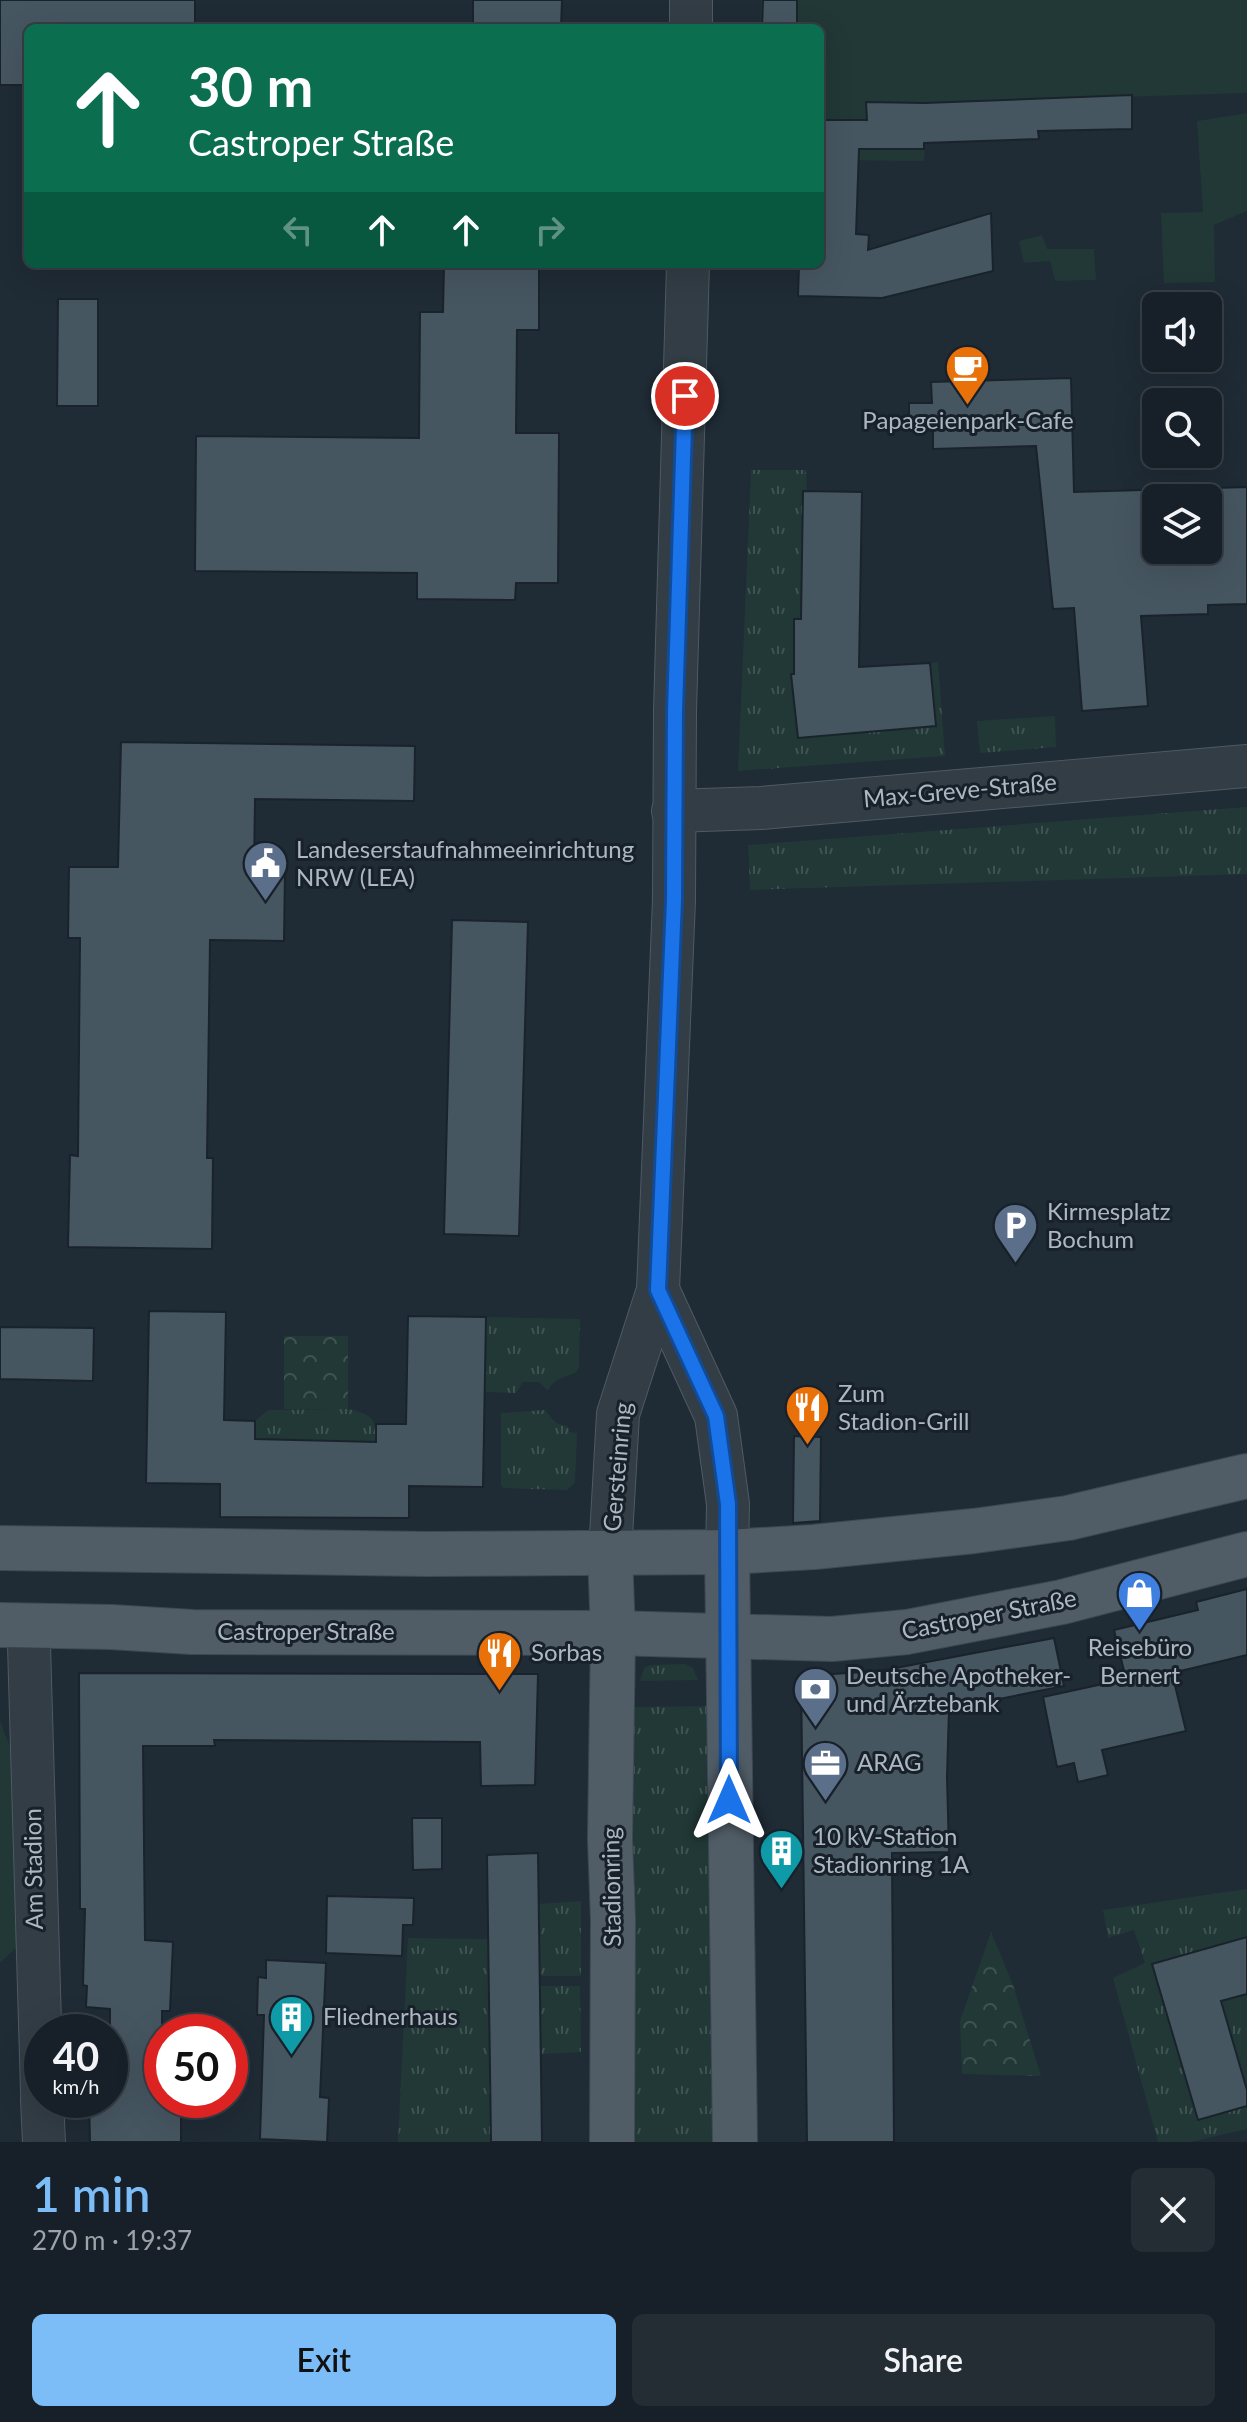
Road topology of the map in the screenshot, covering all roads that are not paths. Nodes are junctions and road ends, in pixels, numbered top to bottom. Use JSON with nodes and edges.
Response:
{"nodes":[{"id":1,"x":691,"y":0,"type":"edge"},
{"id":2,"x":691,"y":24,"type":"edge"},
{"id":3,"x":688,"y":268,"type":"edge"},
{"id":4,"x":1247,"y":766,"type":"edge"},
{"id":5,"x":673,"y":811,"type":"junction"},
{"id":6,"x":658,"y":1290,"type":"junction"},
{"id":7,"x":1247,"y":1476,"type":"edge"},
{"id":8,"x":0,"y":1548,"type":"edge"},
{"id":9,"x":727,"y":1552,"type":"junction"},
{"id":10,"x":610,"y":1554,"type":"junction"},
{"id":11,"x":1247,"y":1554,"type":"edge"},
{"id":12,"x":613,"y":1633,"type":"junction"},
{"id":13,"x":727,"y":1634,"type":"junction"},
{"id":14,"x":15,"y":1635,"type":"edge"},
{"id":15,"x":37,"y":2014,"type":"edge"},
{"id":16,"x":43,"y":2118,"type":"edge"},
{"id":17,"x":44,"y":2142,"type":"edge"},
{"id":18,"x":612,"y":2142,"type":"edge"},
{"id":19,"x":735,"y":2142,"type":"edge"}],
"edges":[{"from":1,"to":2,"type":"street"},
{"from":3,"to":5,"type":"street","name":"Gersteinring"},
{"from":4,"to":5,"type":"street","name":"Max-Greve-Straße"},
{"from":5,"to":6,"type":"street","name":"Gersteinring"},
{"from":6,"to":9,"type":"street","name":"Gersteinring"},
{"from":6,"to":10,"type":"street","name":"Gersteinring"},
{"from":7,"to":9,"type":"main road"},
{"from":8,"to":10,"type":"main road"},
{"from":9,"to":10,"type":"main road"},
{"from":9,"to":13,"type":"main road"},
{"from":10,"to":12,"type":"main road"},
{"from":11,"to":13,"type":"main road","name":"Castroper Straße"},
{"from":12,"to":13,"type":"main road","name":"Castroper Straße"},
{"from":12,"to":14,"type":"main road","name":"Castroper Straße"},
{"from":12,"to":18,"type":"main road","name":"Stadionring"},
{"from":13,"to":19,"type":"main road"},
{"from":14,"to":15,"type":"street","name":"Am Stadion"},
{"from":16,"to":17,"type":"street"}]}
